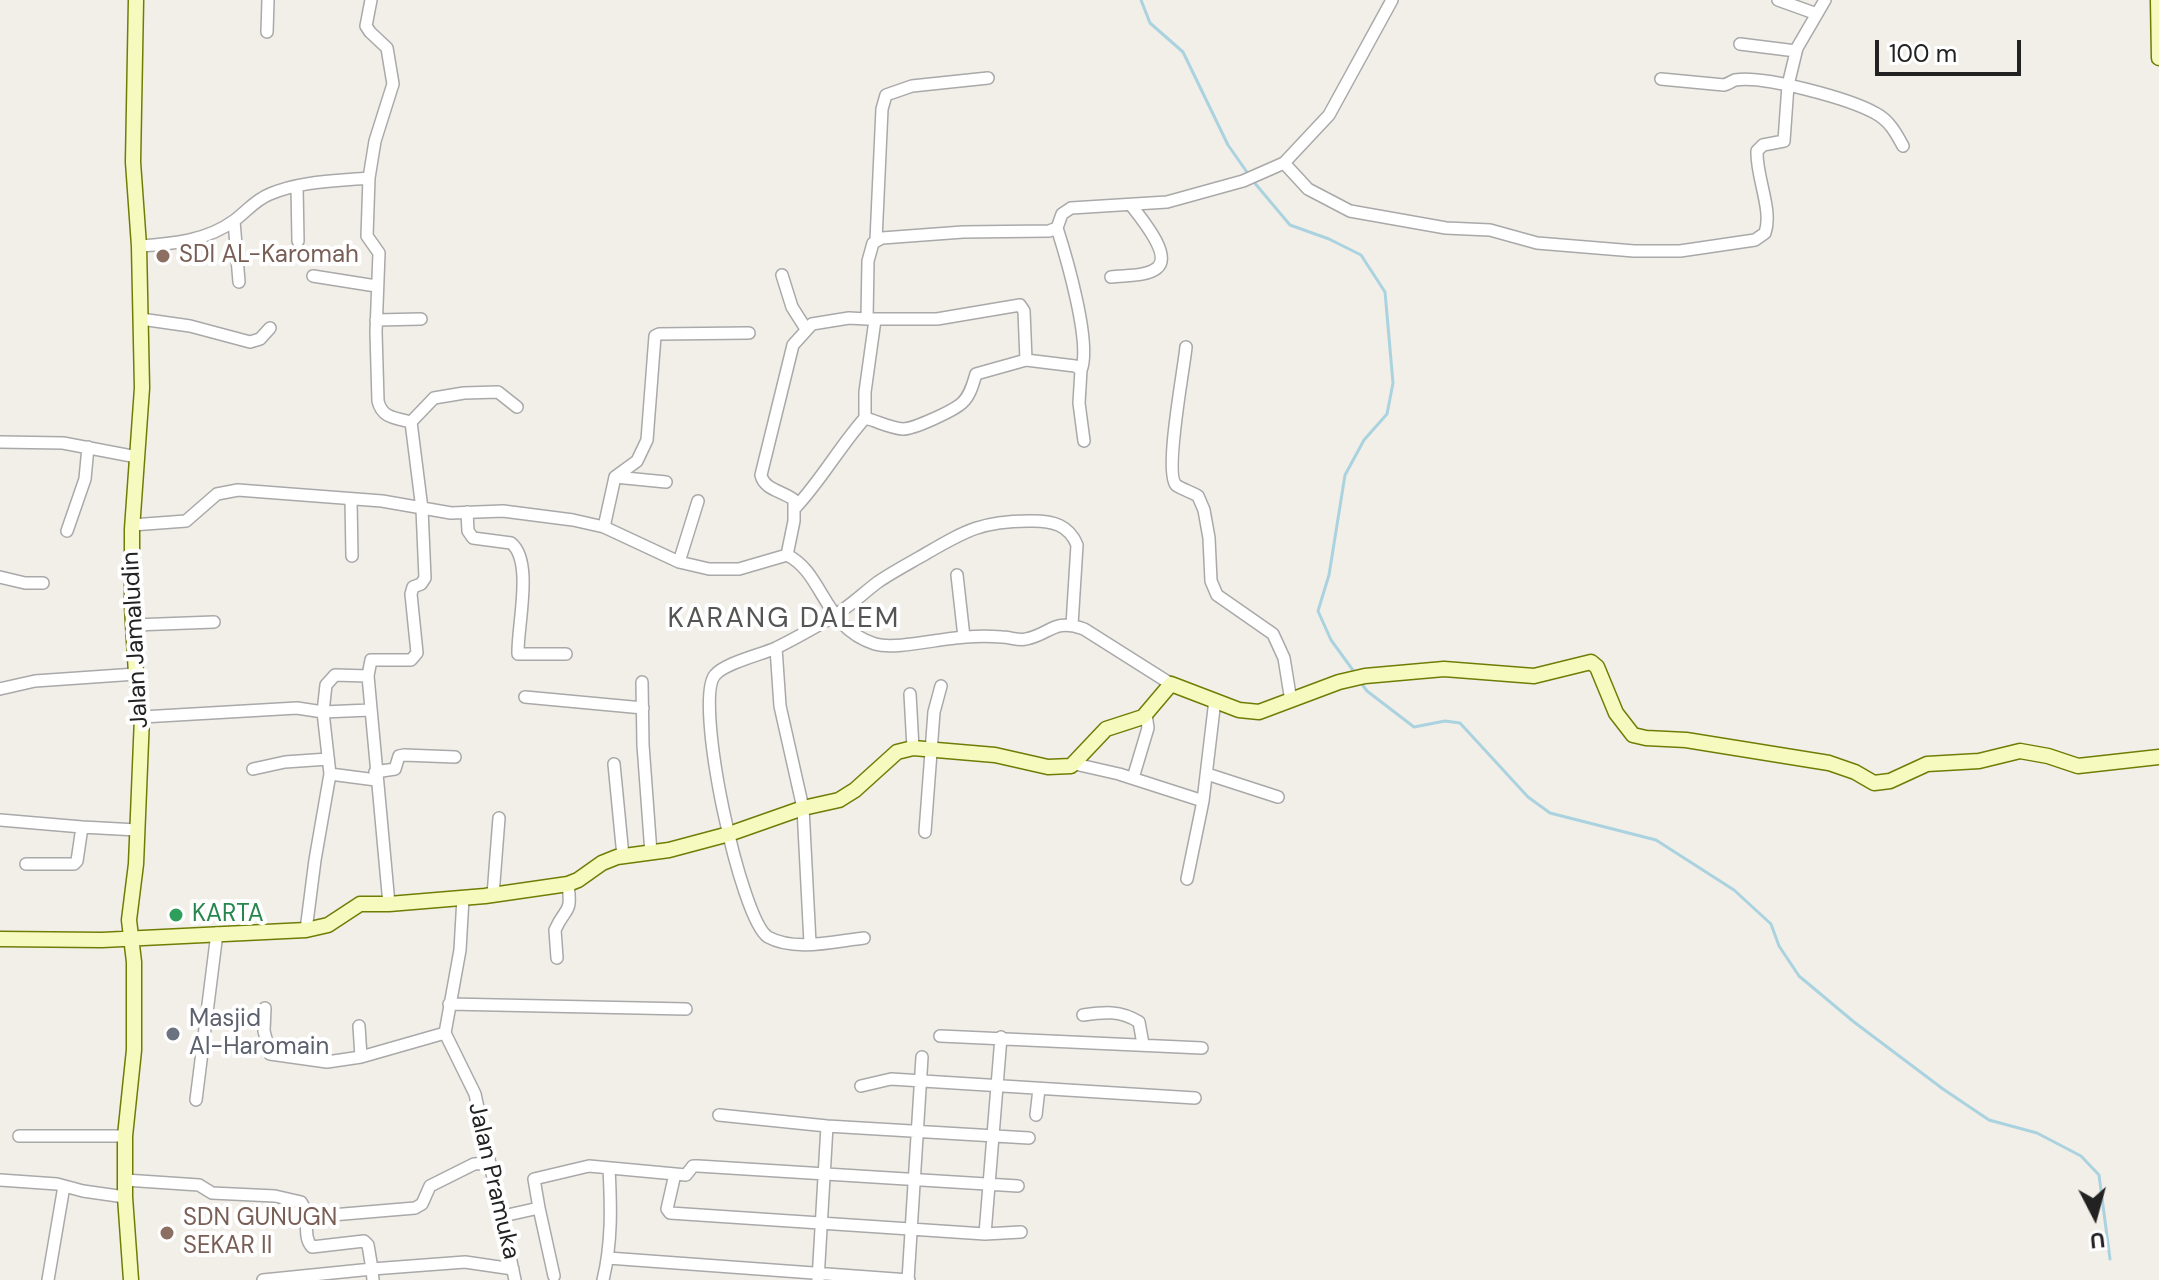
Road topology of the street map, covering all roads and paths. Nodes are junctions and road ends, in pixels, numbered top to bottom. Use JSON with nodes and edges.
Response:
{"nodes":[{"id":1,"x":136,"y":0,"type":"edge"},
{"id":2,"x":268,"y":0,"type":"edge"},
{"id":3,"x":371,"y":0,"type":"edge"},
{"id":4,"x":1392,"y":0,"type":"edge"},
{"id":5,"x":1778,"y":0,"type":"edge"},
{"id":6,"x":1825,"y":0,"type":"edge"},
{"id":7,"x":2158,"y":0,"type":"edge"},
{"id":8,"x":1817,"y":14,"type":"junction"},
{"id":9,"x":267,"y":32,"type":"dead end"},
{"id":10,"x":1740,"y":44,"type":"dead end"},
{"id":11,"x":1796,"y":51,"type":"junction"},
{"id":12,"x":2159,"y":58,"type":"edge"},
{"id":13,"x":988,"y":78,"type":"dead end"},
{"id":14,"x":1661,"y":79,"type":"dead end"},
{"id":15,"x":1788,"y":85,"type":"junction"},
{"id":16,"x":1903,"y":146,"type":"dead end"},
{"id":17,"x":1284,"y":163,"type":"junction"},
{"id":18,"x":369,"y":178,"type":"junction"},
{"id":19,"x":297,"y":186,"type":"junction"},
{"id":20,"x":1131,"y":205,"type":"junction"},
{"id":21,"x":234,"y":221,"type":"junction"},
{"id":22,"x":1057,"y":228,"type":"junction"},
{"id":23,"x":876,"y":240,"type":"junction"},
{"id":24,"x":298,"y":241,"type":"dead end"},
{"id":25,"x":139,"y":246,"type":"junction"},
{"id":26,"x":782,"y":275,"type":"dead end"},
{"id":27,"x":313,"y":276,"type":"dead end"},
{"id":28,"x":1111,"y":277,"type":"dead end"},
{"id":29,"x":239,"y":282,"type":"dead end"},
{"id":30,"x":376,"y":286,"type":"junction"},
{"id":31,"x":141,"y":319,"type":"junction"},
{"id":32,"x":421,"y":319,"type":"dead end"},
{"id":33,"x":871,"y":319,"type":"junction"},
{"id":34,"x":376,"y":320,"type":"junction"},
{"id":35,"x":270,"y":328,"type":"dead end"},
{"id":36,"x":806,"y":329,"type":"junction"},
{"id":37,"x":749,"y":333,"type":"dead end"},
{"id":38,"x":1186,"y":347,"type":"dead end"},
{"id":39,"x":1026,"y":360,"type":"junction"},
{"id":40,"x":1081,"y":370,"type":"junction"},
{"id":41,"x":517,"y":407,"type":"dead end"},
{"id":42,"x":865,"y":418,"type":"junction"},
{"id":43,"x":411,"y":422,"type":"junction"},
{"id":44,"x":1084,"y":441,"type":"dead end"},
{"id":45,"x":0,"y":442,"type":"edge"},
{"id":46,"x":88,"y":447,"type":"junction"},
{"id":47,"x":137,"y":457,"type":"junction"},
{"id":48,"x":615,"y":477,"type":"junction"},
{"id":49,"x":666,"y":482,"type":"dead end"},
{"id":50,"x":351,"y":500,"type":"junction"},
{"id":51,"x":698,"y":501,"type":"dead end"},
{"id":52,"x":796,"y":507,"type":"junction"},
{"id":53,"x":422,"y":509,"type":"junction"},
{"id":54,"x":467,"y":512,"type":"junction"},
{"id":55,"x":132,"y":525,"type":"junction"},
{"id":56,"x":604,"y":527,"type":"junction"},
{"id":57,"x":67,"y":531,"type":"dead end"},
{"id":58,"x":787,"y":555,"type":"junction"},
{"id":59,"x":352,"y":556,"type":"dead end"},
{"id":60,"x":679,"y":562,"type":"junction"},
{"id":61,"x":957,"y":575,"type":"dead end"},
{"id":62,"x":0,"y":577,"type":"edge"},
{"id":63,"x":43,"y":583,"type":"dead end"},
{"id":64,"x":834,"y":617,"type":"junction"},
{"id":65,"x":214,"y":622,"type":"dead end"},
{"id":66,"x":134,"y":625,"type":"junction"},
{"id":67,"x":1072,"y":625,"type":"junction"},
{"id":68,"x":964,"y":637,"type":"junction"},
{"id":69,"x":776,"y":648,"type":"junction"},
{"id":70,"x":566,"y":654,"type":"dead end"},
{"id":71,"x":136,"y":674,"type":"junction"},
{"id":72,"x":368,"y":676,"type":"junction"},
{"id":73,"x":642,"y":682,"type":"dead end"},
{"id":74,"x":1171,"y":684,"type":"junction"},
{"id":75,"x":941,"y":686,"type":"dead end"},
{"id":76,"x":0,"y":689,"type":"edge"},
{"id":77,"x":910,"y":694,"type":"dead end"},
{"id":78,"x":525,"y":697,"type":"dead end"},
{"id":79,"x":1215,"y":700,"type":"junction"},
{"id":80,"x":1291,"y":701,"type":"junction"},
{"id":81,"x":643,"y":708,"type":"junction"},
{"id":82,"x":370,"y":710,"type":"junction"},
{"id":83,"x":323,"y":712,"type":"junction"},
{"id":84,"x":1146,"y":714,"type":"junction"},
{"id":85,"x":142,"y":717,"type":"junction"},
{"id":86,"x":913,"y":748,"type":"junction"},
{"id":87,"x":931,"y":749,"type":"junction"},
{"id":88,"x":455,"y":757,"type":"dead end"},
{"id":89,"x":2159,"y":757,"type":"edge"},
{"id":90,"x":328,"y":759,"type":"junction"},
{"id":91,"x":614,"y":764,"type":"dead end"},
{"id":92,"x":1075,"y":764,"type":"junction"},
{"id":93,"x":253,"y":769,"type":"dead end"},
{"id":94,"x":330,"y":774,"type":"junction"},
{"id":95,"x":1207,"y":774,"type":"junction"},
{"id":96,"x":376,"y":776,"type":"junction"},
{"id":97,"x":1133,"y":778,"type":"junction"},
{"id":98,"x":1278,"y":797,"type":"dead end"},
{"id":99,"x":1203,"y":801,"type":"junction"},
{"id":100,"x":803,"y":808,"type":"junction"},
{"id":101,"x":499,"y":818,"type":"dead end"},
{"id":102,"x":0,"y":820,"type":"edge"},
{"id":103,"x":82,"y":827,"type":"junction"},
{"id":104,"x":137,"y":830,"type":"junction"},
{"id":105,"x":925,"y":832,"type":"dead end"},
{"id":106,"x":729,"y":834,"type":"junction"},
{"id":107,"x":651,"y":853,"type":"junction"},
{"id":108,"x":623,"y":856,"type":"junction"},
{"id":109,"x":26,"y":864,"type":"dead end"},
{"id":110,"x":1187,"y":879,"type":"dead end"},
{"id":111,"x":568,"y":884,"type":"junction"},
{"id":112,"x":493,"y":895,"type":"junction"},
{"id":113,"x":463,"y":898,"type":"junction"},
{"id":114,"x":389,"y":904,"type":"junction"},
{"id":115,"x":306,"y":930,"type":"junction"},
{"id":116,"x":217,"y":933,"type":"junction"},
{"id":117,"x":131,"y":938,"type":"junction"},
{"id":118,"x":864,"y":938,"type":"dead end"},
{"id":119,"x":0,"y":939,"type":"edge"},
{"id":120,"x":810,"y":943,"type":"junction"},
{"id":121,"x":557,"y":958,"type":"dead end"},
{"id":122,"x":449,"y":1004,"type":"junction"},
{"id":123,"x":265,"y":1008,"type":"dead end"},
{"id":124,"x":686,"y":1009,"type":"dead end"},
{"id":125,"x":1083,"y":1015,"type":"dead end"},
{"id":126,"x":359,"y":1026,"type":"dead end"},
{"id":127,"x":445,"y":1033,"type":"junction"},
{"id":128,"x":940,"y":1036,"type":"dead end"},
{"id":129,"x":1001,"y":1037,"type":"junction"},
{"id":130,"x":1143,"y":1044,"type":"junction"},
{"id":131,"x":1202,"y":1048,"type":"dead end"},
{"id":132,"x":361,"y":1057,"type":"junction"},
{"id":133,"x":922,"y":1057,"type":"dead end"},
{"id":134,"x":920,"y":1082,"type":"junction"},
{"id":135,"x":861,"y":1086,"type":"dead end"},
{"id":136,"x":998,"y":1086,"type":"junction"},
{"id":137,"x":1039,"y":1089,"type":"junction"},
{"id":138,"x":1195,"y":1098,"type":"dead end"},
{"id":139,"x":196,"y":1100,"type":"dead end"},
{"id":140,"x":719,"y":1115,"type":"dead end"},
{"id":141,"x":1036,"y":1115,"type":"dead end"},
{"id":142,"x":827,"y":1126,"type":"junction"},
{"id":143,"x":918,"y":1132,"type":"junction"},
{"id":144,"x":994,"y":1135,"type":"junction"},
{"id":145,"x":19,"y":1136,"type":"dead end"},
{"id":146,"x":125,"y":1136,"type":"junction"},
{"id":147,"x":1029,"y":1138,"type":"dead end"},
{"id":148,"x":490,"y":1163,"type":"junction"},
{"id":149,"x":609,"y":1168,"type":"junction"},
{"id":150,"x":675,"y":1174,"type":"junction"},
{"id":151,"x":825,"y":1175,"type":"junction"},
{"id":152,"x":0,"y":1180,"type":"edge"},
{"id":153,"x":125,"y":1180,"type":"junction"},
{"id":154,"x":916,"y":1180,"type":"junction"},
{"id":155,"x":987,"y":1184,"type":"junction"},
{"id":156,"x":64,"y":1186,"type":"junction"},
{"id":157,"x":1018,"y":1186,"type":"dead end"},
{"id":158,"x":125,"y":1197,"type":"junction"},
{"id":159,"x":539,"y":1208,"type":"junction"},
{"id":160,"x":503,"y":1216,"type":"junction"},
{"id":161,"x":308,"y":1217,"type":"junction"},
{"id":162,"x":821,"y":1225,"type":"junction"},
{"id":163,"x":913,"y":1230,"type":"junction"},
{"id":164,"x":1021,"y":1232,"type":"dead end"},
{"id":165,"x":985,"y":1234,"type":"junction"},
{"id":166,"x":608,"y":1258,"type":"junction"},
{"id":167,"x":372,"y":1274,"type":"edge"},
{"id":168,"x":514,"y":1274,"type":"edge"},
{"id":169,"x":554,"y":1276,"type":"dead end"},
{"id":170,"x":818,"y":1278,"type":"edge"},
{"id":171,"x":48,"y":1280,"type":"edge"},
{"id":172,"x":131,"y":1280,"type":"edge"},
{"id":173,"x":263,"y":1280,"type":"edge"},
{"id":174,"x":603,"y":1280,"type":"edge"},
{"id":175,"x":909,"y":1280,"type":"edge"}],
"edges":[{"from":1,"to":25,"type":"street","name":"Jalan Jamaludin"},
{"from":2,"to":9,"type":"street"},
{"from":3,"to":18,"type":"street"},
{"from":4,"to":17,"type":"street"},
{"from":5,"to":8,"type":"street"},
{"from":6,"to":8,"type":"street"},
{"from":7,"to":12,"type":"street"},
{"from":8,"to":11,"type":"street"},
{"from":10,"to":11,"type":"street"},
{"from":11,"to":15,"type":"street"},
{"from":13,"to":23,"type":"street"},
{"from":14,"to":15,"type":"street"},
{"from":15,"to":16,"type":"street"},
{"from":15,"to":17,"type":"street"},
{"from":17,"to":20,"type":"street"},
{"from":18,"to":19,"type":"street"},
{"from":18,"to":30,"type":"street"},
{"from":19,"to":21,"type":"street"},
{"from":19,"to":24,"type":"street"},
{"from":20,"to":22,"type":"street"},
{"from":20,"to":28,"type":"street"},
{"from":21,"to":25,"type":"street"},
{"from":21,"to":29,"type":"street"},
{"from":22,"to":23,"type":"street"},
{"from":22,"to":40,"type":"street"},
{"from":23,"to":33,"type":"street"},
{"from":25,"to":31,"type":"street","name":"Jalan Jamaludin"},
{"from":26,"to":36,"type":"street"},
{"from":27,"to":30,"type":"street"},
{"from":30,"to":34,"type":"street"},
{"from":31,"to":35,"type":"street"},
{"from":31,"to":47,"type":"street","name":"Jalan Jamaludin"},
{"from":32,"to":34,"type":"street"},
{"from":33,"to":36,"type":"street"},
{"from":33,"to":39,"type":"street"},
{"from":33,"to":42,"type":"street"},
{"from":34,"to":43,"type":"street"},
{"from":36,"to":52,"type":"street"},
{"from":37,"to":48,"type":"street"},
{"from":38,"to":80,"type":"street"},
{"from":39,"to":40,"type":"street"},
{"from":39,"to":42,"type":"street"},
{"from":40,"to":44,"type":"street"},
{"from":41,"to":43,"type":"street"},
{"from":42,"to":52,"type":"street"},
{"from":43,"to":53,"type":"street"},
{"from":45,"to":46,"type":"street"},
{"from":46,"to":47,"type":"street"},
{"from":46,"to":57,"type":"street"},
{"from":47,"to":55,"type":"street","name":"Jalan Jamaludin"},
{"from":48,"to":49,"type":"street"},
{"from":48,"to":56,"type":"street"},
{"from":50,"to":53,"type":"street"},
{"from":50,"to":55,"type":"street"},
{"from":50,"to":59,"type":"street"},
{"from":51,"to":60,"type":"street"},
{"from":52,"to":58,"type":"street"},
{"from":53,"to":54,"type":"street"},
{"from":53,"to":72,"type":"street"},
{"from":54,"to":56,"type":"street"},
{"from":54,"to":70,"type":"street"},
{"from":55,"to":66,"type":"street","name":"Jalan Jamaludin"},
{"from":56,"to":60,"type":"street"},
{"from":58,"to":60,"type":"street"},
{"from":58,"to":64,"type":"street"},
{"from":61,"to":68,"type":"street"},
{"from":62,"to":63,"type":"street"},
{"from":64,"to":67,"type":"street"},
{"from":64,"to":68,"type":"street"},
{"from":64,"to":69,"type":"street"},
{"from":65,"to":66,"type":"street"},
{"from":66,"to":71,"type":"street","name":"Jalan Jamaludin"},
{"from":67,"to":68,"type":"street"},
{"from":67,"to":74,"type":"street"},
{"from":69,"to":100,"type":"street"},
{"from":69,"to":106,"type":"street"},
{"from":71,"to":76,"type":"street"},
{"from":71,"to":85,"type":"street","name":"Jalan Jamaludin"},
{"from":72,"to":82,"type":"street"},
{"from":72,"to":83,"type":"street"},
{"from":73,"to":81,"type":"street"},
{"from":74,"to":79,"type":"street"},
{"from":74,"to":84,"type":"street"},
{"from":75,"to":87,"type":"street"},
{"from":77,"to":86,"type":"street"},
{"from":78,"to":81,"type":"street"},
{"from":79,"to":80,"type":"street"},
{"from":79,"to":95,"type":"street"},
{"from":80,"to":89,"type":"street"},
{"from":81,"to":107,"type":"street"},
{"from":82,"to":83,"type":"street"},
{"from":82,"to":96,"type":"street"},
{"from":83,"to":85,"type":"street"},
{"from":83,"to":90,"type":"street"},
{"from":84,"to":92,"type":"street"},
{"from":84,"to":97,"type":"street"},
{"from":85,"to":104,"type":"street","name":"Jalan Jamaludin"},
{"from":86,"to":87,"type":"street"},
{"from":86,"to":100,"type":"street"},
{"from":87,"to":92,"type":"street"},
{"from":87,"to":105,"type":"street"},
{"from":88,"to":96,"type":"street"},
{"from":90,"to":93,"type":"street"},
{"from":90,"to":94,"type":"street"},
{"from":91,"to":108,"type":"street"},
{"from":92,"to":97,"type":"street"},
{"from":94,"to":96,"type":"street"},
{"from":94,"to":115,"type":"street"},
{"from":95,"to":98,"type":"street"},
{"from":95,"to":99,"type":"street"},
{"from":96,"to":114,"type":"street"},
{"from":97,"to":99,"type":"street"},
{"from":99,"to":110,"type":"street"},
{"from":100,"to":106,"type":"street"},
{"from":100,"to":120,"type":"street"},
{"from":101,"to":112,"type":"street"},
{"from":102,"to":103,"type":"street"},
{"from":103,"to":104,"type":"street"},
{"from":103,"to":109,"type":"street"},
{"from":104,"to":117,"type":"street","name":"Jalan Jamaludin"},
{"from":106,"to":107,"type":"street"},
{"from":106,"to":120,"type":"street"},
{"from":107,"to":108,"type":"street"},
{"from":108,"to":111,"type":"street"},
{"from":111,"to":112,"type":"street"},
{"from":111,"to":121,"type":"street"},
{"from":112,"to":113,"type":"street"},
{"from":113,"to":114,"type":"street"},
{"from":113,"to":122,"type":"street"},
{"from":114,"to":115,"type":"street"},
{"from":115,"to":116,"type":"street"},
{"from":116,"to":117,"type":"street"},
{"from":116,"to":139,"type":"street"},
{"from":117,"to":119,"type":"street"},
{"from":117,"to":146,"type":"street","name":"Jalan Jamaludin"},
{"from":118,"to":120,"type":"street"},
{"from":122,"to":124,"type":"street"},
{"from":122,"to":127,"type":"street"},
{"from":123,"to":132,"type":"street"},
{"from":125,"to":130,"type":"street"},
{"from":126,"to":132,"type":"street"},
{"from":127,"to":132,"type":"street"},
{"from":127,"to":148,"type":"street","name":"Jalan Pramuka"},
{"from":128,"to":129,"type":"street"},
{"from":129,"to":130,"type":"street"},
{"from":129,"to":136,"type":"street"},
{"from":130,"to":131,"type":"street"},
{"from":133,"to":134,"type":"street"},
{"from":134,"to":135,"type":"street"},
{"from":134,"to":136,"type":"street"},
{"from":134,"to":143,"type":"street"},
{"from":136,"to":137,"type":"street"},
{"from":136,"to":144,"type":"street"},
{"from":137,"to":138,"type":"street"},
{"from":137,"to":141,"type":"street"},
{"from":140,"to":142,"type":"street"},
{"from":142,"to":143,"type":"street"},
{"from":142,"to":151,"type":"street"},
{"from":143,"to":144,"type":"street"},
{"from":143,"to":154,"type":"street"},
{"from":144,"to":147,"type":"street"},
{"from":144,"to":155,"type":"street"},
{"from":145,"to":146,"type":"street"},
{"from":146,"to":153,"type":"street","name":"Jalan Jamaludin"},
{"from":148,"to":160,"type":"street","name":"Jalan Pramuka"},
{"from":148,"to":161,"type":"street"},
{"from":149,"to":150,"type":"street"},
{"from":149,"to":159,"type":"street"},
{"from":149,"to":166,"type":"street"},
{"from":150,"to":151,"type":"street"},
{"from":150,"to":162,"type":"street"},
{"from":151,"to":154,"type":"street"},
{"from":151,"to":162,"type":"street"},
{"from":152,"to":156,"type":"street"},
{"from":153,"to":158,"type":"street","name":"Jalan Jamaludin"},
{"from":153,"to":161,"type":"street"},
{"from":154,"to":155,"type":"street"},
{"from":154,"to":163,"type":"street"},
{"from":155,"to":157,"type":"street"},
{"from":155,"to":165,"type":"street"},
{"from":156,"to":158,"type":"street"},
{"from":156,"to":171,"type":"street"},
{"from":158,"to":172,"type":"street","name":"Jalan Jamaludin"},
{"from":159,"to":160,"type":"street"},
{"from":159,"to":169,"type":"street"},
{"from":160,"to":168,"type":"street","name":"Jalan Pramuka"},
{"from":161,"to":167,"type":"street"},
{"from":162,"to":163,"type":"street"},
{"from":162,"to":170,"type":"street"},
{"from":163,"to":165,"type":"street"},
{"from":163,"to":175,"type":"street"},
{"from":164,"to":165,"type":"street"},
{"from":166,"to":170,"type":"street"},
{"from":166,"to":174,"type":"street"},
{"from":167,"to":168,"type":"street"},
{"from":167,"to":173,"type":"street"},
{"from":170,"to":175,"type":"street"}]}
